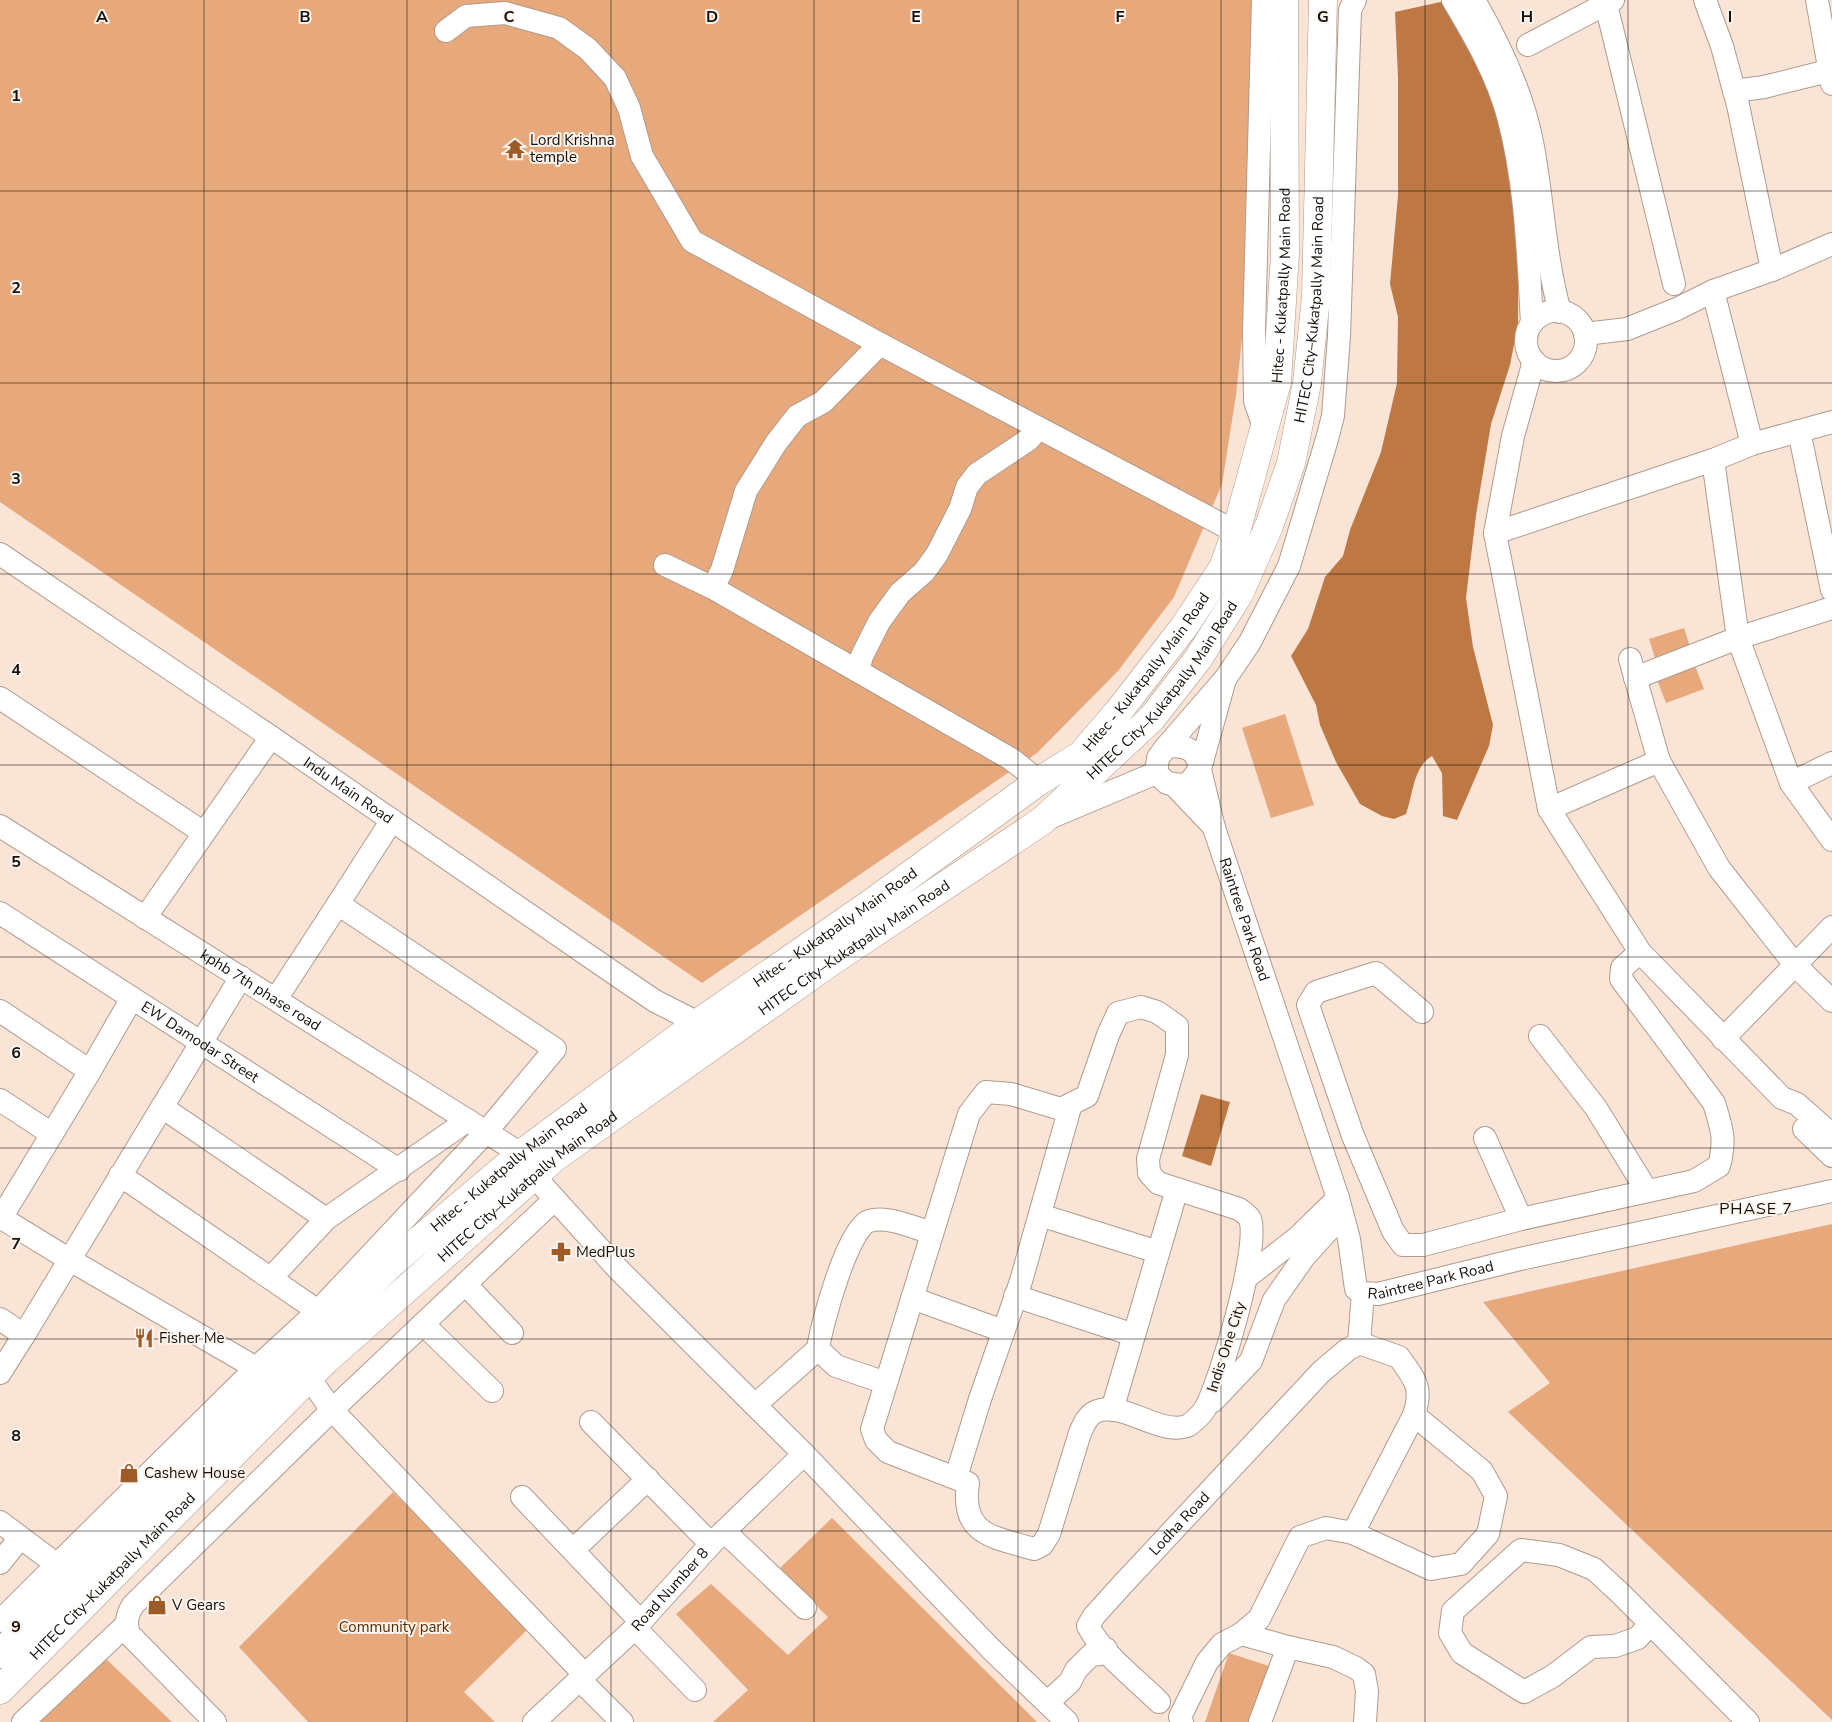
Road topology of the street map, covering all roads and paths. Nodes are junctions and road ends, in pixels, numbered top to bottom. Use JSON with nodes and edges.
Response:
{"nodes":[{"id":1,"x":1263,"y":0,"type":"edge"},
{"id":2,"x":1284,"y":0,"type":"edge"},
{"id":3,"x":1323,"y":0,"type":"edge"},
{"id":4,"x":1355,"y":0,"type":"edge"},
{"id":5,"x":1453,"y":0,"type":"edge"},
{"id":6,"x":1474,"y":0,"type":"edge"},
{"id":7,"x":1705,"y":0,"type":"edge"},
{"id":8,"x":1817,"y":0,"type":"edge"},
{"id":9,"x":1608,"y":1,"type":"edge"},
{"id":10,"x":446,"y":31,"type":"dead end"},
{"id":11,"x":1528,"y":45,"type":"dead end"},
{"id":12,"x":1830,"y":77,"type":"edge"},
{"id":13,"x":1734,"y":91,"type":"junction"},
{"id":14,"x":1832,"y":244,"type":"edge"},
{"id":15,"x":1772,"y":270,"type":"junction"},
{"id":16,"x":1674,"y":284,"type":"dead end"},
{"id":17,"x":1713,"y":291,"type":"junction"},
{"id":18,"x":1560,"y":312,"type":"junction"},
{"id":19,"x":1532,"y":323,"type":"junction"},
{"id":20,"x":1585,"y":334,"type":"junction"},
{"id":21,"x":880,"y":344,"type":"junction"},
{"id":22,"x":1534,"y":361,"type":"junction"},
{"id":23,"x":1832,"y":422,"type":"edge"},
{"id":24,"x":1039,"y":428,"type":"junction"},
{"id":25,"x":1265,"y":430,"type":"junction"},
{"id":26,"x":1799,"y":432,"type":"junction"},
{"id":27,"x":1752,"y":444,"type":"junction"},
{"id":28,"x":1713,"y":460,"type":"junction"},
{"id":29,"x":1236,"y":532,"type":"junction"},
{"id":30,"x":1495,"y":533,"type":"junction"},
{"id":31,"x":0,"y":554,"type":"edge"},
{"id":32,"x":665,"y":565,"type":"dead end"},
{"id":33,"x":713,"y":588,"type":"junction"},
{"id":34,"x":1832,"y":590,"type":"edge"},
{"id":35,"x":1832,"y":608,"type":"edge"},
{"id":36,"x":1738,"y":638,"type":"junction"},
{"id":37,"x":858,"y":671,"type":"junction"},
{"id":38,"x":1225,"y":679,"type":"junction"},
{"id":39,"x":0,"y":698,"type":"edge"},
{"id":40,"x":271,"y":736,"type":"junction"},
{"id":41,"x":1166,"y":746,"type":"junction"},
{"id":42,"x":1660,"y":761,"type":"junction"},
{"id":43,"x":1832,"y":763,"type":"edge"},
{"id":44,"x":1200,"y":769,"type":"junction"},
{"id":45,"x":1165,"y":779,"type":"junction"},
{"id":46,"x":1039,"y":781,"type":"junction"},
{"id":47,"x":1790,"y":783,"type":"junction"},
{"id":48,"x":1549,"y":809,"type":"junction"},
{"id":49,"x":392,"y":820,"type":"junction"},
{"id":50,"x":1042,"y":821,"type":"junction"},
{"id":51,"x":0,"y":826,"type":"edge"},
{"id":52,"x":1214,"y":828,"type":"junction"},
{"id":53,"x":204,"y":832,"type":"junction"},
{"id":54,"x":1832,"y":840,"type":"edge"},
{"id":55,"x":338,"y":904,"type":"junction"},
{"id":56,"x":0,"y":913,"type":"edge"},
{"id":57,"x":145,"y":918,"type":"junction"},
{"id":58,"x":1832,"y":927,"type":"edge"},
{"id":59,"x":1640,"y":952,"type":"junction"},
{"id":60,"x":1796,"y":966,"type":"junction"},
{"id":61,"x":241,"y":977,"type":"junction"},
{"id":62,"x":132,"y":998,"type":"junction"},
{"id":63,"x":276,"y":999,"type":"junction"},
{"id":64,"x":1832,"y":1001,"type":"edge"},
{"id":65,"x":0,"y":1011,"type":"edge"},
{"id":66,"x":1422,"y":1012,"type":"dead end"},
{"id":67,"x":698,"y":1024,"type":"junction"},
{"id":68,"x":1540,"y":1036,"type":"dead end"},
{"id":69,"x":1723,"y":1039,"type":"junction"},
{"id":70,"x":202,"y":1042,"type":"junction"},
{"id":71,"x":90,"y":1071,"type":"junction"},
{"id":72,"x":1782,"y":1098,"type":"junction"},
{"id":73,"x":0,"y":1100,"type":"edge"},
{"id":74,"x":1071,"y":1104,"type":"junction"},
{"id":75,"x":162,"y":1106,"type":"junction"},
{"id":76,"x":477,"y":1126,"type":"junction"},
{"id":77,"x":52,"y":1134,"type":"junction"},
{"id":78,"x":1832,"y":1135,"type":"edge"},
{"id":79,"x":1485,"y":1138,"type":"dead end"},
{"id":80,"x":1832,"y":1156,"type":"edge"},
{"id":81,"x":528,"y":1165,"type":"junction"},
{"id":82,"x":399,"y":1170,"type":"junction"},
{"id":83,"x":120,"y":1175,"type":"junction"},
{"id":84,"x":1177,"y":1189,"type":"junction"},
{"id":85,"x":1832,"y":1191,"type":"edge"},
{"id":86,"x":1647,"y":1192,"type":"junction"},
{"id":87,"x":554,"y":1200,"type":"junction"},
{"id":88,"x":1340,"y":1207,"type":"junction"},
{"id":89,"x":1040,"y":1215,"type":"junction"},
{"id":90,"x":1,"y":1217,"type":"edge"},
{"id":91,"x":326,"y":1219,"type":"junction"},
{"id":92,"x":1522,"y":1219,"type":"junction"},
{"id":93,"x":932,"y":1233,"type":"junction"},
{"id":94,"x":1158,"y":1252,"type":"junction"},
{"id":95,"x":1275,"y":1257,"type":"junction"},
{"id":96,"x":70,"y":1260,"type":"junction"},
{"id":97,"x":271,"y":1278,"type":"junction"},
{"id":98,"x":1247,"y":1278,"type":"junction"},
{"id":99,"x":465,"y":1284,"type":"junction"},
{"id":100,"x":1363,"y":1292,"type":"junction"},
{"id":101,"x":1015,"y":1296,"type":"junction"},
{"id":102,"x":912,"y":1298,"type":"junction"},
{"id":103,"x":1274,"y":1300,"type":"junction"},
{"id":104,"x":318,"y":1311,"type":"junction"},
{"id":105,"x":0,"y":1319,"type":"edge"},
{"id":106,"x":423,"y":1324,"type":"junction"},
{"id":107,"x":1003,"y":1331,"type":"junction"},
{"id":108,"x":512,"y":1333,"type":"dead end"},
{"id":109,"x":24,"y":1335,"type":"junction"},
{"id":110,"x":1134,"y":1335,"type":"junction"},
{"id":111,"x":1358,"y":1337,"type":"junction"},
{"id":112,"x":1404,"y":1348,"type":"dead end"},
{"id":113,"x":818,"y":1349,"type":"junction"},
{"id":114,"x":0,"y":1373,"type":"edge"},
{"id":115,"x":262,"y":1374,"type":"junction"},
{"id":116,"x":309,"y":1378,"type":"junction"},
{"id":117,"x":886,"y":1383,"type":"junction"},
{"id":118,"x":492,"y":1391,"type":"dead end"},
{"id":119,"x":755,"y":1405,"type":"junction"},
{"id":120,"x":1205,"y":1409,"type":"junction"},
{"id":121,"x":332,"y":1410,"type":"junction"},
{"id":122,"x":1112,"y":1410,"type":"junction"},
{"id":123,"x":1414,"y":1415,"type":"junction"},
{"id":124,"x":591,"y":1422,"type":"dead end"},
{"id":125,"x":804,"y":1454,"type":"junction"},
{"id":126,"x":956,"y":1477,"type":"junction"},
{"id":127,"x":648,"y":1479,"type":"junction"},
{"id":128,"x":522,"y":1497,"type":"dead end"},
{"id":129,"x":0,"y":1522,"type":"edge"},
{"id":130,"x":1353,"y":1533,"type":"junction"},
{"id":131,"x":718,"y":1537,"type":"junction"},
{"id":132,"x":20,"y":1538,"type":"junction"},
{"id":133,"x":573,"y":1550,"type":"junction"},
{"id":134,"x":0,"y":1563,"type":"edge"},
{"id":135,"x":56,"y":1564,"type":"junction"},
{"id":136,"x":805,"y":1608,"type":"dead end"},
{"id":137,"x":0,"y":1620,"type":"edge"},
{"id":138,"x":1650,"y":1623,"type":"junction"},
{"id":139,"x":638,"y":1625,"type":"junction"},
{"id":140,"x":126,"y":1626,"type":"junction"},
{"id":141,"x":1241,"y":1634,"type":"junction"},
{"id":142,"x":1288,"y":1647,"type":"junction"},
{"id":143,"x":1103,"y":1652,"type":"junction"},
{"id":144,"x":0,"y":1654,"type":"edge"},
{"id":145,"x":582,"y":1677,"type":"junction"},
{"id":146,"x":0,"y":1690,"type":"edge"},
{"id":147,"x":695,"y":1690,"type":"dead end"},
{"id":148,"x":1048,"y":1702,"type":"junction"},
{"id":149,"x":1159,"y":1702,"type":"dead end"},
{"id":150,"x":23,"y":1722,"type":"edge"},
{"id":151,"x":215,"y":1722,"type":"edge"},
{"id":152,"x":534,"y":1722,"type":"edge"},
{"id":153,"x":622,"y":1722,"type":"edge"},
{"id":154,"x":1067,"y":1722,"type":"edge"},
{"id":155,"x":1182,"y":1722,"type":"edge"},
{"id":156,"x":1260,"y":1722,"type":"edge"},
{"id":157,"x":1365,"y":1722,"type":"edge"},
{"id":158,"x":1748,"y":1722,"type":"edge"}],
"edges":[{"from":1,"to":25,"type":"street"},
{"from":2,"to":25,"type":"main road","name":"Hitec - Kukatpally Main Road"},
{"from":3,"to":50,"type":"main road","name":"HITEC City–Kukatpally Main Road"},
{"from":4,"to":38,"type":"street"},
{"from":5,"to":19,"type":"street"},
{"from":6,"to":18,"type":"street"},
{"from":7,"to":13,"type":"street"},
{"from":8,"to":12,"type":"street"},
{"from":9,"to":11,"type":"street"},
{"from":9,"to":16,"type":"street"},
{"from":10,"to":21,"type":"street"},
{"from":12,"to":13,"type":"street"},
{"from":13,"to":15,"type":"street"},
{"from":14,"to":15,"type":"street"},
{"from":15,"to":17,"type":"street"},
{"from":17,"to":20,"type":"street"},
{"from":17,"to":27,"type":"street"},
{"from":18,"to":19,"type":"street"},
{"from":18,"to":20,"type":"street"},
{"from":19,"to":22,"type":"street"},
{"from":20,"to":22,"type":"street"},
{"from":21,"to":24,"type":"street"},
{"from":21,"to":33,"type":"street"},
{"from":22,"to":30,"type":"street"},
{"from":23,"to":26,"type":"street"},
{"from":24,"to":29,"type":"street"},
{"from":24,"to":37,"type":"street"},
{"from":25,"to":29,"type":"main road","name":"Hitec - Kukatpally Main Road"},
{"from":26,"to":27,"type":"street"},
{"from":26,"to":34,"type":"street"},
{"from":27,"to":28,"type":"street"},
{"from":28,"to":30,"type":"street"},
{"from":28,"to":36,"type":"street"},
{"from":29,"to":46,"type":"main road","name":"Hitec - Kukatpally Main Road"},
{"from":30,"to":48,"type":"street"},
{"from":31,"to":40,"type":"street","name":"Indu Main Road"},
{"from":32,"to":33,"type":"street"},
{"from":33,"to":37,"type":"street"},
{"from":35,"to":36,"type":"street"},
{"from":36,"to":42,"type":"street"},
{"from":36,"to":47,"type":"street"},
{"from":37,"to":46,"type":"street"},
{"from":38,"to":41,"type":"street"},
{"from":38,"to":44,"type":"street"},
{"from":39,"to":53,"type":"street"},
{"from":40,"to":49,"type":"street","name":"Indu Main Road"},
{"from":40,"to":53,"type":"street"},
{"from":41,"to":44,"type":"street"},
{"from":41,"to":45,"type":"street"},
{"from":42,"to":48,"type":"street"},
{"from":42,"to":60,"type":"street"},
{"from":43,"to":47,"type":"street"},
{"from":44,"to":45,"type":"street"},
{"from":44,"to":52,"type":"street","name":"Raintree Park Road"},
{"from":45,"to":50,"type":"street"},
{"from":45,"to":52,"type":"street","name":"Raintree Park Road"},
{"from":46,"to":67,"type":"main road","name":"Hitec - Kukatpally Main Road"},
{"from":47,"to":54,"type":"street"},
{"from":48,"to":59,"type":"street"},
{"from":49,"to":55,"type":"street"},
{"from":49,"to":67,"type":"street","name":"Indu Main Road"},
{"from":50,"to":81,"type":"main road","name":"HITEC City–Kukatpally Main Road"},
{"from":51,"to":57,"type":"street","name":"kphb 7th phase road"},
{"from":52,"to":88,"type":"street","name":"Raintree Park Road"},
{"from":53,"to":57,"type":"street"},
{"from":55,"to":63,"type":"street"},
{"from":55,"to":76,"type":"street"},
{"from":56,"to":62,"type":"street","name":"EW Damodar Street"},
{"from":57,"to":61,"type":"street","name":"kphb 7th phase road"},
{"from":58,"to":60,"type":"street"},
{"from":59,"to":69,"type":"street"},
{"from":59,"to":86,"type":"street"},
{"from":60,"to":64,"type":"street"},
{"from":60,"to":69,"type":"street"},
{"from":61,"to":63,"type":"street","name":"kphb 7th phase road"},
{"from":61,"to":70,"type":"street"},
{"from":62,"to":70,"type":"street","name":"EW Damodar Street"},
{"from":62,"to":71,"type":"street"},
{"from":63,"to":76,"type":"street","name":"kphb 7th phase road"},
{"from":65,"to":71,"type":"street"},
{"from":66,"to":92,"type":"street"},
{"from":67,"to":81,"type":"main road","name":"Hitec - Kukatpally Main Road"},
{"from":68,"to":86,"type":"street"},
{"from":69,"to":72,"type":"street"},
{"from":70,"to":75,"type":"street"},
{"from":70,"to":82,"type":"street","name":"EW Damodar Street"},
{"from":71,"to":77,"type":"street"},
{"from":72,"to":78,"type":"street"},
{"from":72,"to":80,"type":"street"},
{"from":73,"to":77,"type":"street"},
{"from":74,"to":84,"type":"street","name":"Indis One City"},
{"from":74,"to":89,"type":"street"},
{"from":74,"to":93,"type":"street"},
{"from":75,"to":83,"type":"street"},
{"from":75,"to":91,"type":"street"},
{"from":76,"to":81,"type":"street","name":"kphb 7th phase road"},
{"from":76,"to":82,"type":"street"},
{"from":76,"to":104,"type":"street"},
{"from":77,"to":90,"type":"street"},
{"from":79,"to":92,"type":"street"},
{"from":81,"to":87,"type":"street","name":"kphb 7th phase road"},
{"from":81,"to":115,"type":"main road","name":"Hitec - Kukatpally Main Road"},
{"from":81,"to":116,"type":"main road","name":"HITEC City–Kukatpally Main Road"},
{"from":82,"to":91,"type":"street"},
{"from":83,"to":96,"type":"street"},
{"from":83,"to":97,"type":"street"},
{"from":84,"to":94,"type":"street"},
{"from":84,"to":98,"type":"street","name":"Indis One City"},
{"from":85,"to":100,"type":"street","name":"Raintree Park Road"},
{"from":86,"to":92,"type":"street"},
{"from":87,"to":99,"type":"street"},
{"from":87,"to":119,"type":"street","name":"kphb 7th phase road"},
{"from":88,"to":95,"type":"street"},
{"from":88,"to":100,"type":"street","name":"Raintree Park Road"},
{"from":88,"to":103,"type":"street"},
{"from":89,"to":94,"type":"street"},
{"from":89,"to":101,"type":"street"},
{"from":90,"to":96,"type":"street"},
{"from":91,"to":97,"type":"street"},
{"from":93,"to":102,"type":"street"},
{"from":93,"to":113,"type":"street"},
{"from":94,"to":110,"type":"street"},
{"from":95,"to":98,"type":"street"},
{"from":95,"to":103,"type":"street"},
{"from":96,"to":109,"type":"street"},
{"from":96,"to":115,"type":"street"},
{"from":97,"to":104,"type":"street"},
{"from":98,"to":120,"type":"street","name":"Indis One City"},
{"from":99,"to":106,"type":"street"},
{"from":99,"to":108,"type":"street"},
{"from":100,"to":111,"type":"street"},
{"from":100,"to":111,"type":"street"},
{"from":101,"to":107,"type":"street"},
{"from":101,"to":110,"type":"street"},
{"from":102,"to":107,"type":"street"},
{"from":102,"to":117,"type":"street"},
{"from":103,"to":120,"type":"street"},
{"from":104,"to":115,"type":"street"},
{"from":105,"to":109,"type":"street"},
{"from":106,"to":118,"type":"street"},
{"from":106,"to":121,"type":"street"},
{"from":107,"to":126,"type":"street"},
{"from":109,"to":114,"type":"street"},
{"from":110,"to":122,"type":"street"},
{"from":111,"to":112,"type":"street"},
{"from":111,"to":123,"type":"street"},
{"from":111,"to":143,"type":"street","name":"Lodha Road"},
{"from":113,"to":117,"type":"street"},
{"from":113,"to":119,"type":"street"},
{"from":115,"to":135,"type":"street"},
{"from":115,"to":144,"type":"main road","name":"Hitec - Kukatpally Main Road"},
{"from":116,"to":121,"type":"street"},
{"from":116,"to":146,"type":"main road","name":"HITEC City–Kukatpally Main Road"},
{"from":117,"to":126,"type":"street"},
{"from":119,"to":125,"type":"street","name":"kphb 7th phase road"},
{"from":120,"to":122,"type":"street","name":"Indis One City"},
{"from":121,"to":140,"type":"street"},
{"from":121,"to":145,"type":"street"},
{"from":122,"to":126,"type":"street"},
{"from":123,"to":130,"type":"street"},
{"from":123,"to":130,"type":"street"},
{"from":124,"to":127,"type":"street"},
{"from":125,"to":131,"type":"street","name":"Road Number 8"},
{"from":125,"to":148,"type":"street","name":"kphb 7th phase road"},
{"from":127,"to":131,"type":"street"},
{"from":127,"to":133,"type":"street"},
{"from":128,"to":133,"type":"street"},
{"from":129,"to":132,"type":"street"},
{"from":130,"to":141,"type":"street"},
{"from":131,"to":136,"type":"street"},
{"from":131,"to":139,"type":"street","name":"Road Number 8"},
{"from":132,"to":134,"type":"street"},
{"from":132,"to":135,"type":"street"},
{"from":133,"to":139,"type":"street"},
{"from":135,"to":137,"type":"street"},
{"from":138,"to":138,"type":"street"},
{"from":138,"to":158,"type":"street"},
{"from":139,"to":145,"type":"street","name":"Road Number 8"},
{"from":139,"to":147,"type":"street"},
{"from":140,"to":150,"type":"street"},
{"from":140,"to":151,"type":"street"},
{"from":141,"to":142,"type":"street"},
{"from":141,"to":155,"type":"street"},
{"from":142,"to":156,"type":"street"},
{"from":142,"to":157,"type":"street"},
{"from":143,"to":148,"type":"street"},
{"from":143,"to":149,"type":"street","name":"Lodha Road"},
{"from":145,"to":152,"type":"street","name":"Road Number 8"},
{"from":145,"to":153,"type":"street"},
{"from":148,"to":154,"type":"street","name":"kphb 7th phase road"}]}
